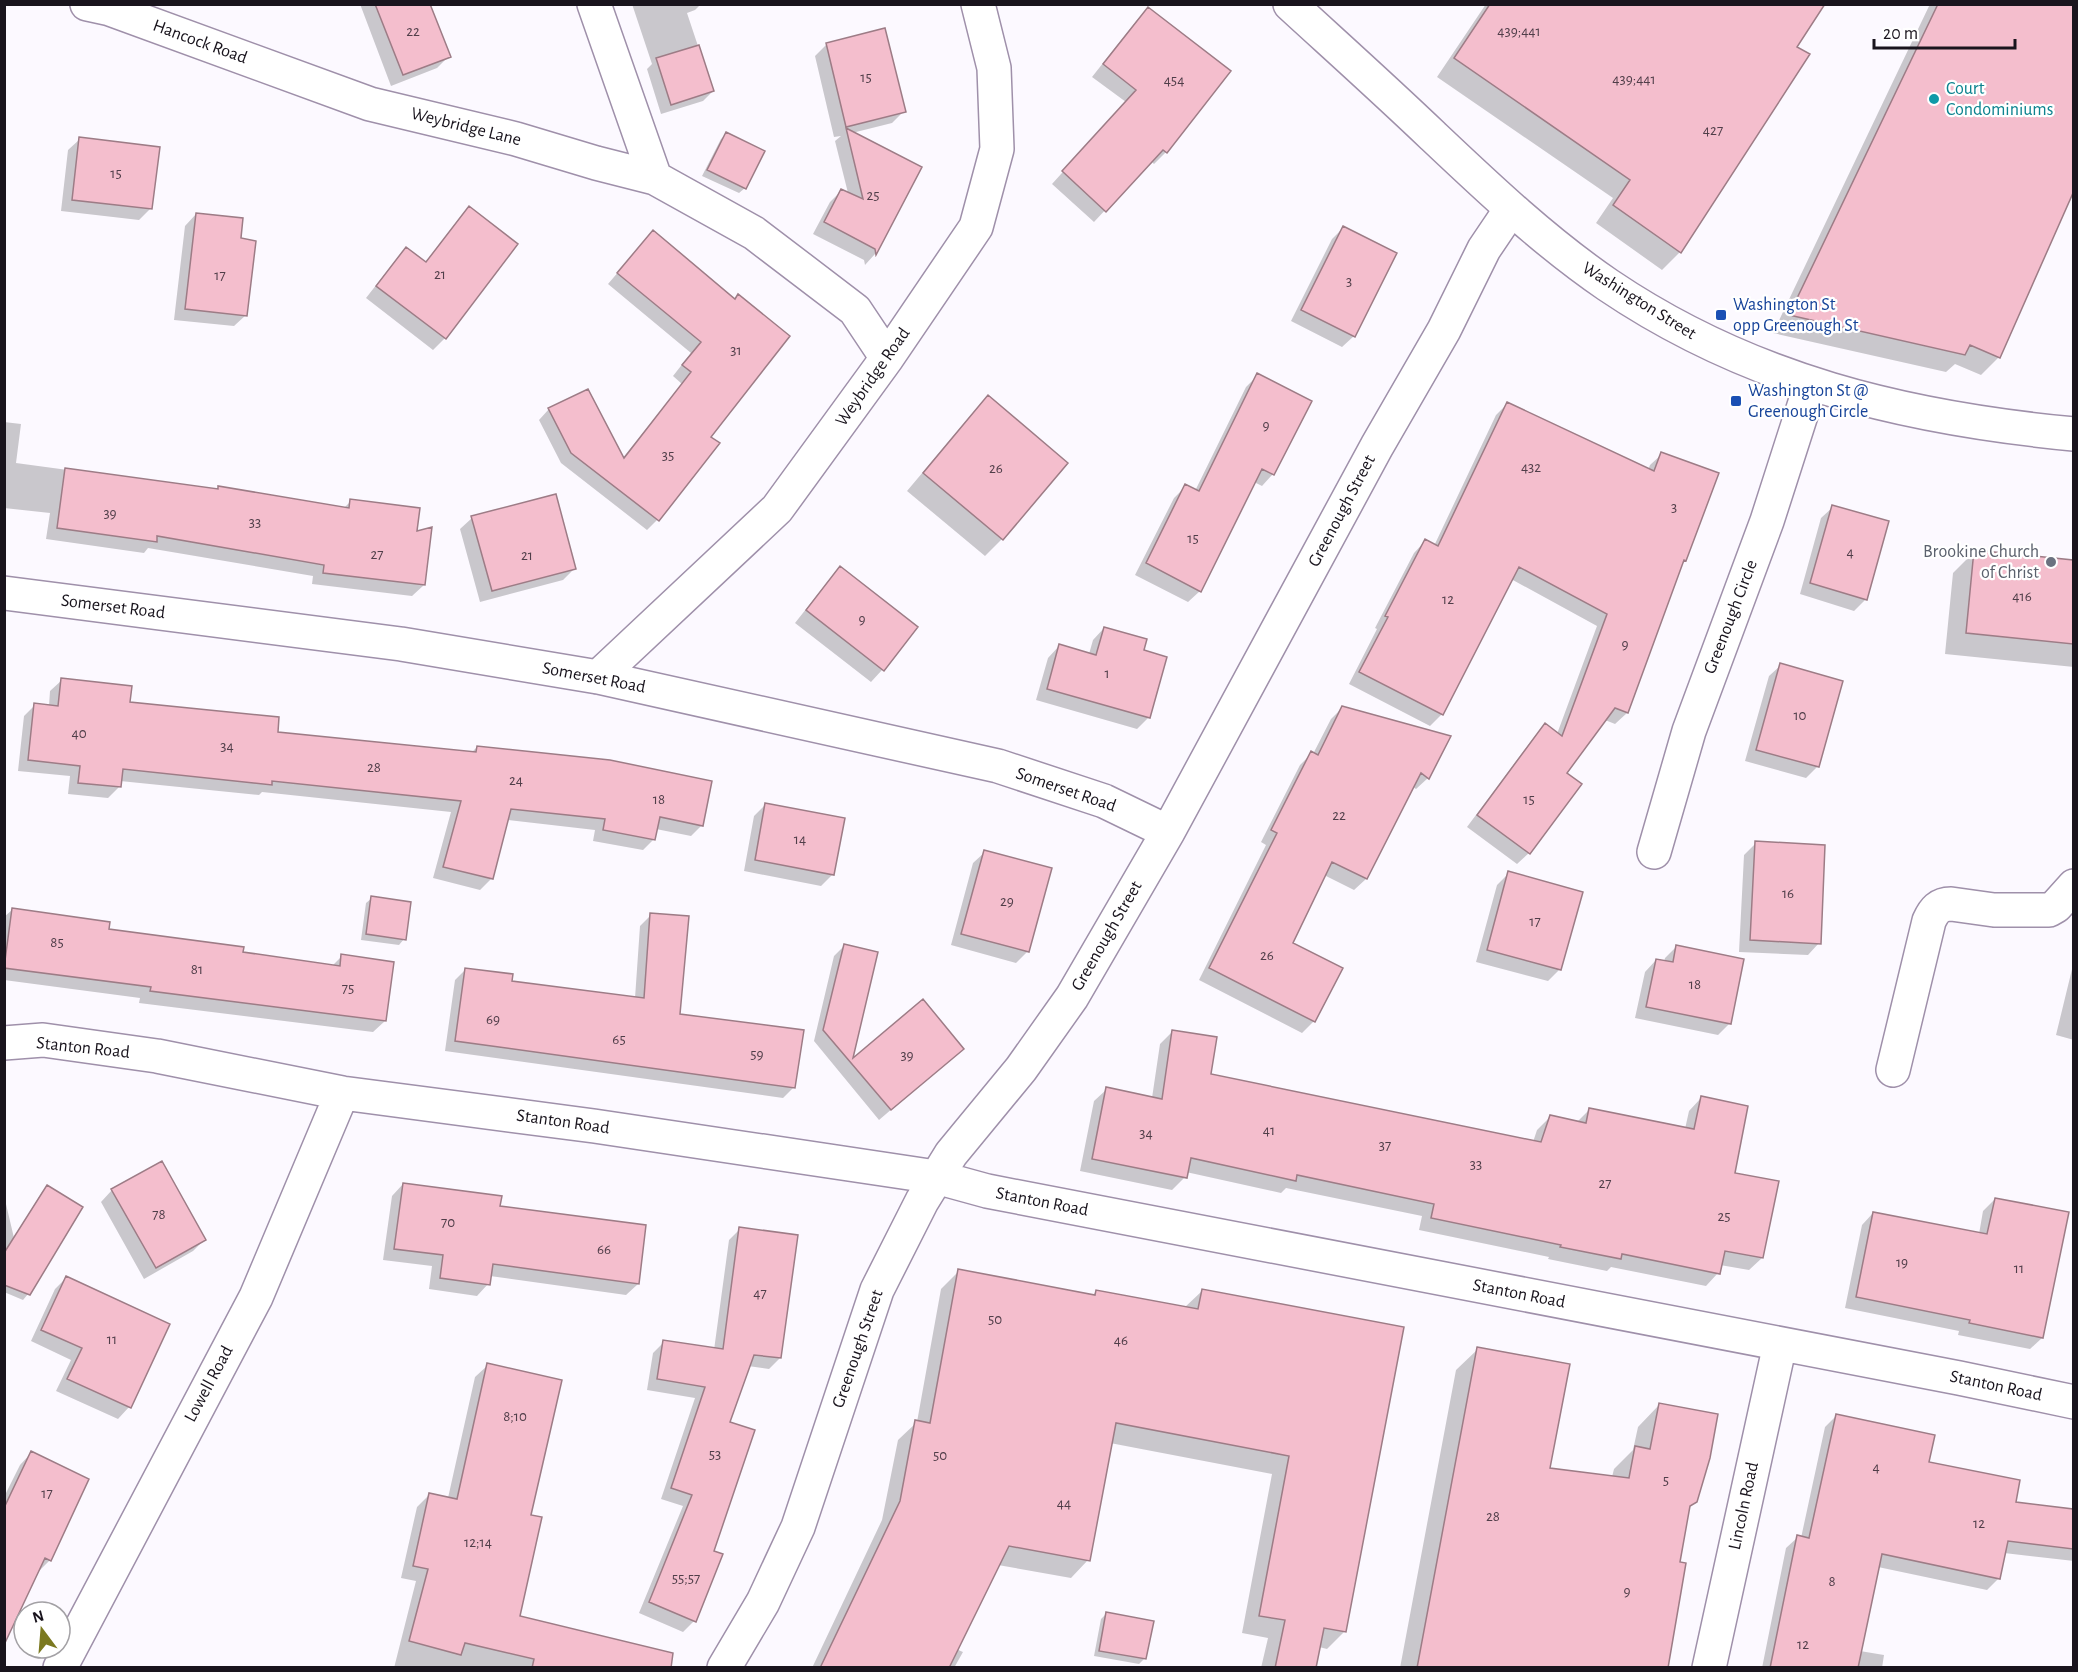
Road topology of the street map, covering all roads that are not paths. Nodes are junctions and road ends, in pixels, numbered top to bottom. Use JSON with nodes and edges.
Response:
{"nodes":[{"id":1,"x":87,"y":4,"type":"edge"},
{"id":2,"x":594,"y":4,"type":"edge"},
{"id":3,"x":978,"y":4,"type":"edge"},
{"id":4,"x":1290,"y":4,"type":"edge"},
{"id":5,"x":279,"y":70,"type":"joint"},
{"id":6,"x":655,"y":178,"type":"junction"},
{"id":7,"x":1511,"y":209,"type":"junction"},
{"id":8,"x":887,"y":358,"type":"junction"},
{"id":9,"x":1811,"y":384,"type":"junction"},
{"id":10,"x":2073,"y":434,"type":"edge"},
{"id":11,"x":4,"y":594,"type":"edge"},
{"id":12,"x":598,"y":677,"type":"junction"},
{"id":13,"x":1168,"y":832,"type":"junction"},
{"id":14,"x":1654,"y":852,"type":"dead end"},
{"id":15,"x":2073,"y":886,"type":"edge"},
{"id":16,"x":4,"y":1043,"type":"edge"},
{"id":17,"x":1893,"y":1070,"type":"dead end"},
{"id":18,"x":342,"y":1093,"type":"junction"},
{"id":19,"x":936,"y":1177,"type":"junction"},
{"id":20,"x":1780,"y":1344,"type":"junction"},
{"id":21,"x":2073,"y":1402,"type":"edge"},
{"id":22,"x":60,"y":1668,"type":"edge"},
{"id":23,"x":724,"y":1668,"type":"edge"},
{"id":24,"x":1709,"y":1668,"type":"edge"}],
"edges":[{"from":1,"to":5,"type":"street","name":"Hancock Road"},
{"from":2,"to":6,"type":"street"},
{"from":3,"to":8,"type":"street","name":"Weybridge Road"},
{"from":4,"to":7,"type":"street","name":"Washington Street"},
{"from":5,"to":6,"type":"street","name":"Weybridge Lane"},
{"from":6,"to":8,"type":"street","name":"Weybridge Lane"},
{"from":7,"to":9,"type":"street","name":"Washington Street"},
{"from":7,"to":13,"type":"street","name":"Greenough Street"},
{"from":8,"to":12,"type":"street","name":"Weybridge Road"},
{"from":9,"to":10,"type":"street","name":"Washington Street"},
{"from":9,"to":14,"type":"street","name":"Greenough Circle"},
{"from":11,"to":12,"type":"street","name":"Somerset Road"},
{"from":12,"to":13,"type":"street","name":"Somerset Road"},
{"from":13,"to":19,"type":"street","name":"Greenough Street"},
{"from":15,"to":17,"type":"street"},
{"from":16,"to":18,"type":"street","name":"Stanton Road"},
{"from":18,"to":19,"type":"street","name":"Stanton Road"},
{"from":18,"to":22,"type":"street","name":"Lowell Road"},
{"from":19,"to":20,"type":"street","name":"Stanton Road"},
{"from":19,"to":23,"type":"street","name":"Greenough Street"},
{"from":20,"to":21,"type":"street","name":"Stanton Road"},
{"from":20,"to":24,"type":"street","name":"Lincoln Road"}]}
